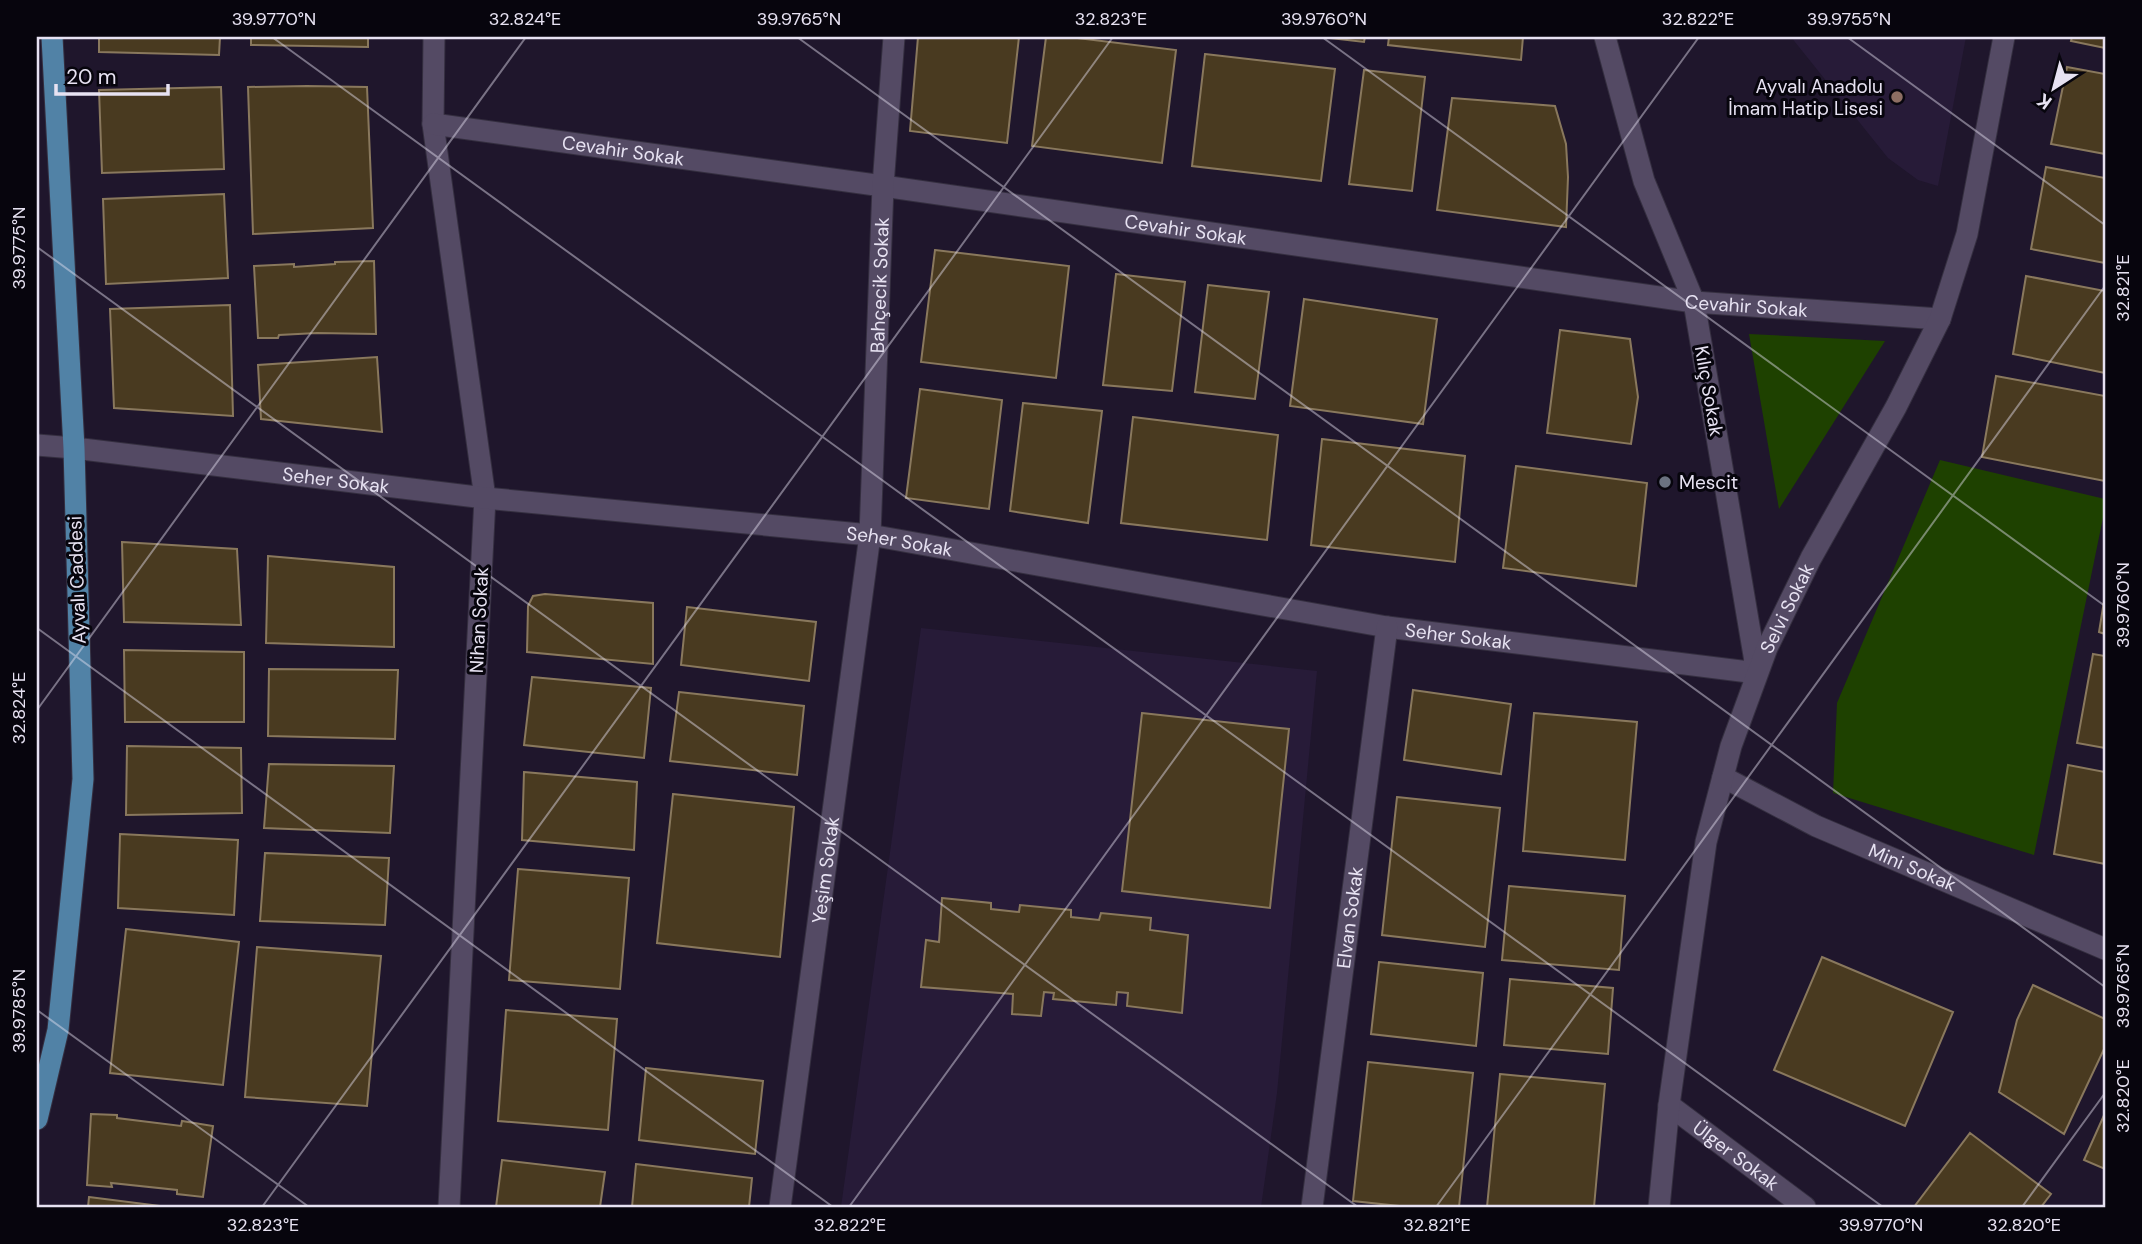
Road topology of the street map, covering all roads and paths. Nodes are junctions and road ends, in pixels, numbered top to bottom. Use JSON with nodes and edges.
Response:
{"nodes":[{"id":1,"x":52,"y":37,"type":"edge"},
{"id":2,"x":433,"y":37,"type":"edge"},
{"id":3,"x":894,"y":37,"type":"edge"},
{"id":4,"x":1605,"y":37,"type":"edge"},
{"id":5,"x":2004,"y":37,"type":"edge"},
{"id":6,"x":433,"y":124,"type":"junction"},
{"id":7,"x":883,"y":186,"type":"junction"},
{"id":8,"x":1694,"y":302,"type":"junction"},
{"id":9,"x":1940,"y":319,"type":"junction"},
{"id":10,"x":37,"y":446,"type":"edge"},
{"id":11,"x":74,"y":448,"type":"junction"},
{"id":12,"x":485,"y":498,"type":"junction"},
{"id":13,"x":870,"y":535,"type":"junction"},
{"id":14,"x":1387,"y":627,"type":"junction"},
{"id":15,"x":1757,"y":673,"type":"junction"},
{"id":16,"x":1723,"y":777,"type":"junction"},
{"id":17,"x":2105,"y":949,"type":"edge"},
{"id":18,"x":1669,"y":1105,"type":"junction"},
{"id":19,"x":37,"y":1119,"type":"edge"},
{"id":20,"x":450,"y":1207,"type":"edge"},
{"id":21,"x":780,"y":1207,"type":"edge"},
{"id":22,"x":1312,"y":1207,"type":"edge"},
{"id":23,"x":1659,"y":1207,"type":"edge"},
{"id":24,"x":1805,"y":1207,"type":"edge"}],
"edges":[{"from":1,"to":11,"type":"main road","name":"Ayvalı Caddesi"},
{"from":2,"to":6,"type":"street","name":"Nihan Sokak"},
{"from":3,"to":7,"type":"street","name":"Bahçecik Sokak"},
{"from":4,"to":8,"type":"street","name":"Kılıç Sokak"},
{"from":5,"to":9,"type":"street","name":"Selvi Sokak"},
{"from":6,"to":7,"type":"street","name":"Cevahir Sokak"},
{"from":6,"to":12,"type":"street","name":"Nihan Sokak"},
{"from":7,"to":8,"type":"street","name":"Cevahir Sokak"},
{"from":7,"to":13,"type":"street","name":"Bahçecik Sokak"},
{"from":8,"to":9,"type":"street","name":"Cevahir Sokak"},
{"from":8,"to":15,"type":"street","name":"Kılıç Sokak"},
{"from":9,"to":15,"type":"street","name":"Selvi Sokak"},
{"from":10,"to":11,"type":"street","name":"Seher Sokak"},
{"from":11,"to":12,"type":"street","name":"Seher Sokak"},
{"from":11,"to":19,"type":"main road","name":"Ayvalı Caddesi"},
{"from":12,"to":13,"type":"street","name":"Seher Sokak"},
{"from":12,"to":20,"type":"street","name":"Nihan Sokak"},
{"from":13,"to":14,"type":"street","name":"Seher Sokak"},
{"from":13,"to":21,"type":"street","name":"Yeşim Sokak"},
{"from":14,"to":15,"type":"street","name":"Seher Sokak"},
{"from":14,"to":22,"type":"street","name":"Elvan Sokak"},
{"from":15,"to":16,"type":"street","name":"Selvi Sokak"},
{"from":16,"to":17,"type":"street","name":"Mini Sokak"},
{"from":16,"to":18,"type":"street","name":"Selvi Sokak"},
{"from":18,"to":23,"type":"street","name":"Selvi Sokak"},
{"from":18,"to":24,"type":"street","name":"Ülger Sokak"}]}
